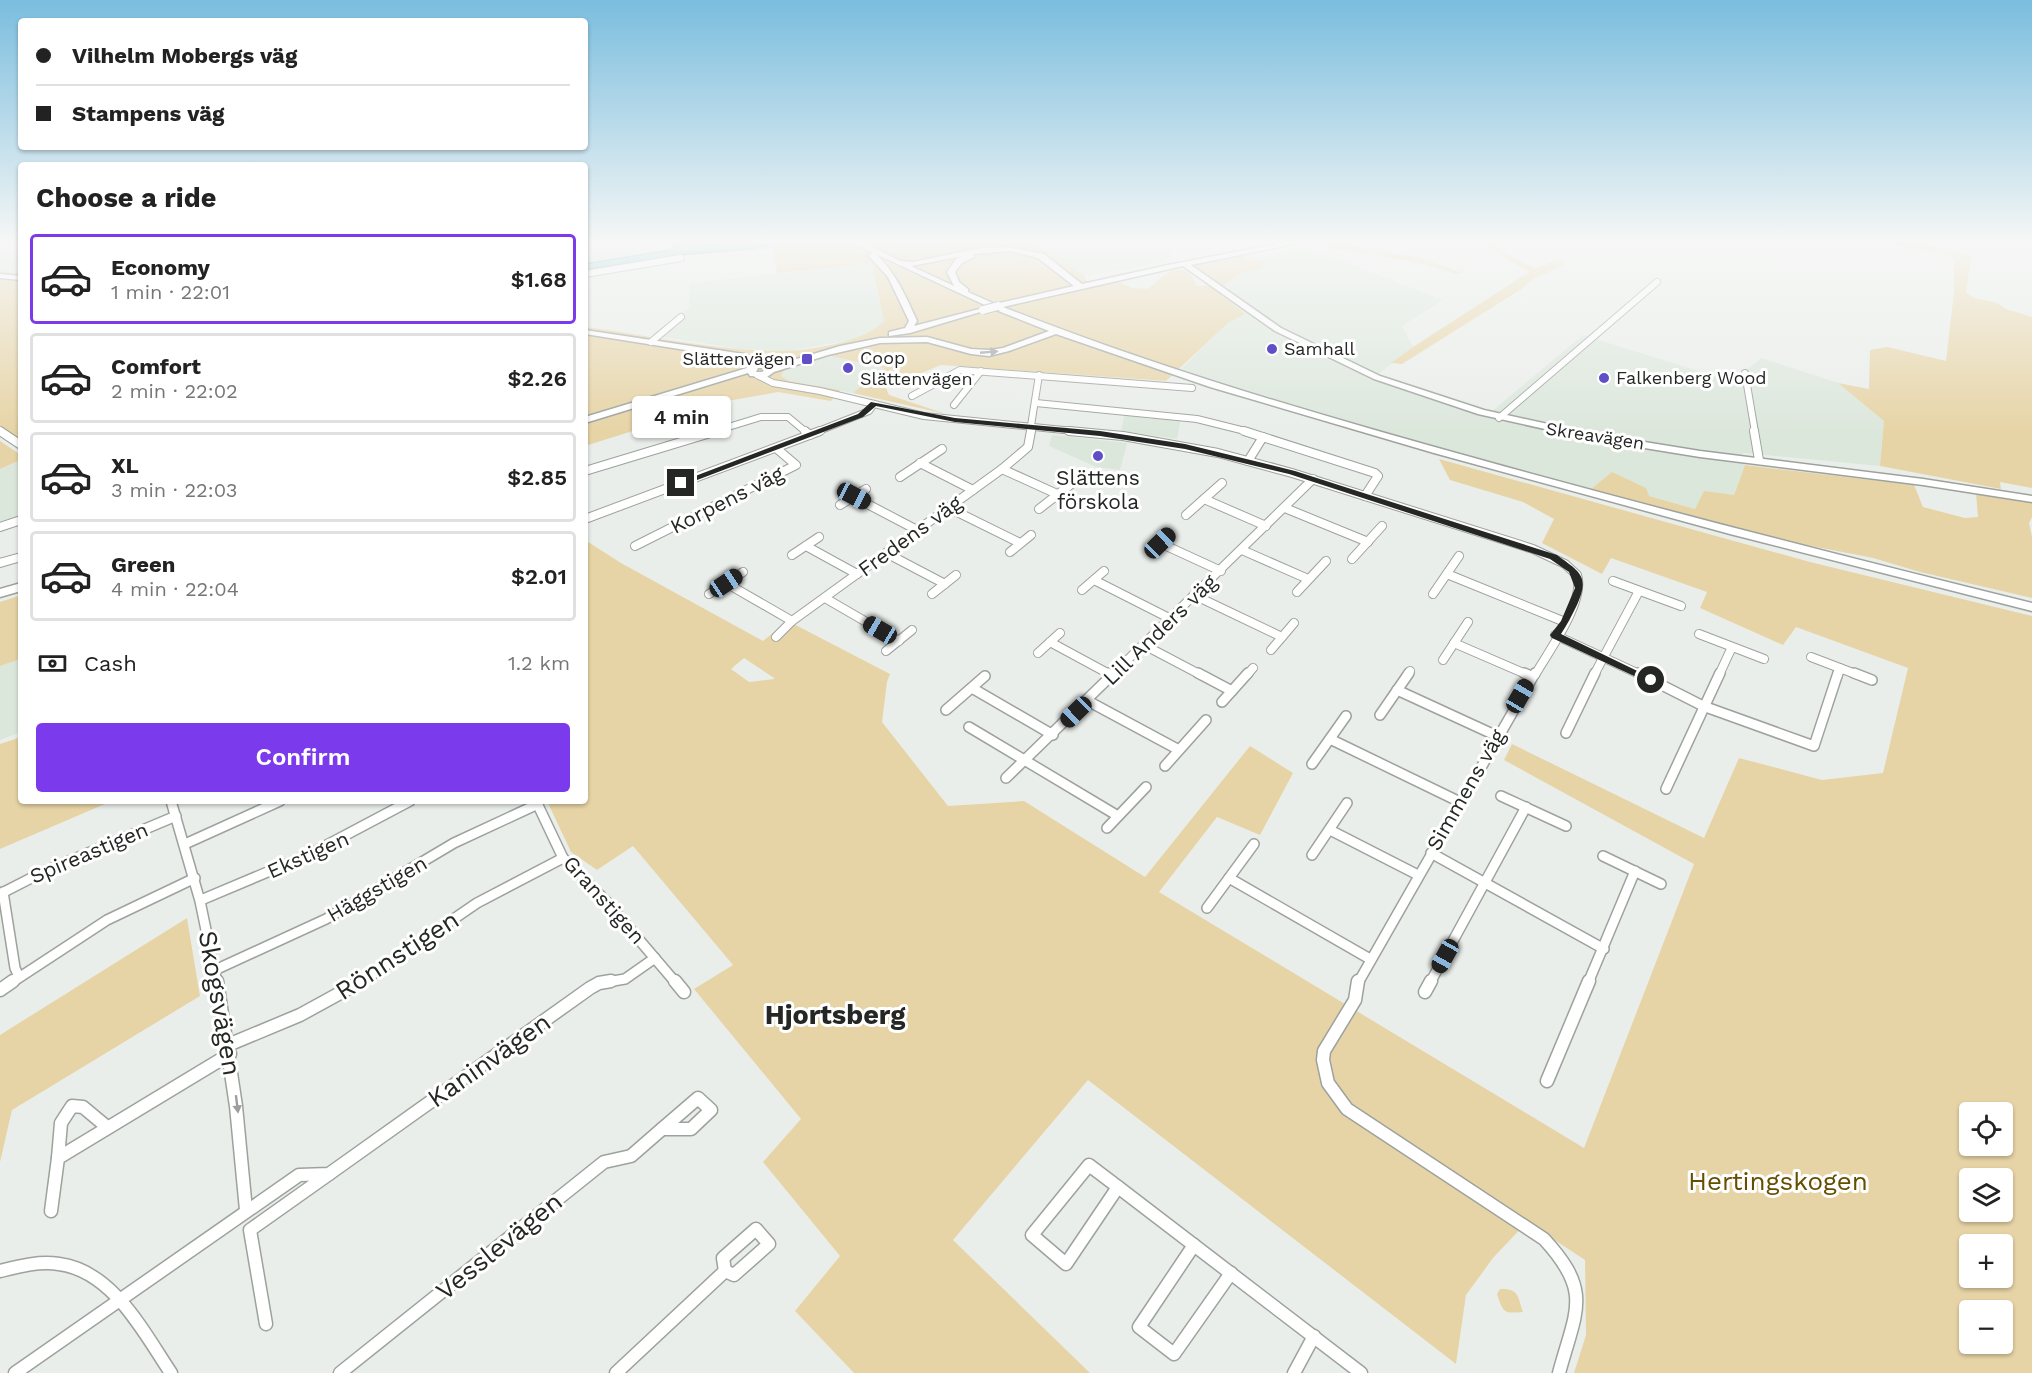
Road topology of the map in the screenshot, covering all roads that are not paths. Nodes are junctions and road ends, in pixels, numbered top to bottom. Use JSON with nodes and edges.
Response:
{"nodes":[{"id":1,"x":906,"y":304,"type":"edge"},
{"id":2,"x":978,"y":304,"type":"edge"},
{"id":3,"x":1005,"y":304,"type":"edge"},
{"id":4,"x":1240,"y":304,"type":"edge"},
{"id":5,"x":1631,"y":304,"type":"edge"},
{"id":6,"x":982,"y":306,"type":"junction"},
{"id":7,"x":910,"y":314,"type":"junction"},
{"id":8,"x":681,"y":317,"type":"dead end"},
{"id":9,"x":945,"y":320,"type":"junction"},
{"id":10,"x":924,"y":326,"type":"junction"},
{"id":11,"x":907,"y":331,"type":"junction"},
{"id":12,"x":588,"y":332,"type":"edge"},
{"id":13,"x":1056,"y":332,"type":"junction"},
{"id":14,"x":651,"y":342,"type":"junction"},
{"id":15,"x":849,"y":346,"type":"junction"},
{"id":16,"x":948,"y":346,"type":"junction"},
{"id":17,"x":735,"y":356,"type":"junction"},
{"id":18,"x":766,"y":368,"type":"junction"},
{"id":19,"x":981,"y":371,"type":"junction"},
{"id":20,"x":754,"y":372,"type":"junction"},
{"id":21,"x":1745,"y":373,"type":"dead end"},
{"id":22,"x":1039,"y":375,"type":"junction"},
{"id":23,"x":780,"y":384,"type":"junction"},
{"id":24,"x":1192,"y":388,"type":"dead end"},
{"id":25,"x":912,"y":396,"type":"dead end"},
{"id":26,"x":1036,"y":403,"type":"junction"},
{"id":27,"x":874,"y":404,"type":"junction"},
{"id":28,"x":954,"y":405,"type":"dead end"},
{"id":29,"x":1499,"y":418,"type":"junction"},
{"id":30,"x":588,"y":419,"type":"edge"},
{"id":31,"x":1032,"y":427,"type":"junction"},
{"id":32,"x":0,"y":431,"type":"edge"},
{"id":33,"x":810,"y":435,"type":"junction"},
{"id":34,"x":1263,"y":437,"type":"junction"},
{"id":35,"x":18,"y":443,"type":"edge"},
{"id":36,"x":776,"y":448,"type":"junction"},
{"id":37,"x":942,"y":449,"type":"dead end"},
{"id":38,"x":1248,"y":460,"type":"junction"},
{"id":39,"x":1759,"y":460,"type":"junction"},
{"id":40,"x":920,"y":463,"type":"junction"},
{"id":41,"x":1002,"y":469,"type":"junction"},
{"id":42,"x":588,"y":470,"type":"edge"},
{"id":43,"x":900,"y":477,"type":"dead end"},
{"id":44,"x":1313,"y":479,"type":"junction"},
{"id":45,"x":1074,"y":482,"type":"dead end"},
{"id":46,"x":1222,"y":483,"type":"dead end"},
{"id":47,"x":866,"y":489,"type":"dead end"},
{"id":48,"x":973,"y":490,"type":"junction"},
{"id":49,"x":1057,"y":494,"type":"junction"},
{"id":50,"x":854,"y":496,"type":"junction"},
{"id":51,"x":1365,"y":496,"type":"junction"},
{"id":52,"x":1204,"y":499,"type":"junction"},
{"id":53,"x":2032,"y":499,"type":"edge"},
{"id":54,"x":840,"y":505,"type":"dead end"},
{"id":55,"x":949,"y":508,"type":"junction"},
{"id":56,"x":1040,"y":508,"type":"dead end"},
{"id":57,"x":1285,"y":508,"type":"junction"},
{"id":58,"x":1186,"y":515,"type":"dead end"},
{"id":59,"x":588,"y":518,"type":"edge"},
{"id":60,"x":18,"y":521,"type":"edge"},
{"id":61,"x":1266,"y":526,"type":"junction"},
{"id":62,"x":1382,"y":526,"type":"dead end"},
{"id":63,"x":0,"y":527,"type":"edge"},
{"id":64,"x":917,"y":530,"type":"junction"},
{"id":65,"x":1169,"y":534,"type":"dead end"},
{"id":66,"x":1031,"y":535,"type":"dead end"},
{"id":67,"x":819,"y":537,"type":"dead end"},
{"id":68,"x":1020,"y":543,"type":"junction"},
{"id":69,"x":1160,"y":543,"type":"junction"},
{"id":70,"x":1368,"y":543,"type":"junction"},
{"id":71,"x":635,"y":546,"type":"dead end"},
{"id":72,"x":806,"y":546,"type":"junction"},
{"id":73,"x":1242,"y":550,"type":"junction"},
{"id":74,"x":1151,"y":551,"type":"dead end"},
{"id":75,"x":1010,"y":552,"type":"dead end"},
{"id":76,"x":886,"y":553,"type":"junction"},
{"id":77,"x":792,"y":555,"type":"dead end"},
{"id":78,"x":1459,"y":556,"type":"dead end"},
{"id":79,"x":18,"y":558,"type":"edge"},
{"id":80,"x":1352,"y":560,"type":"dead end"},
{"id":81,"x":1326,"y":561,"type":"dead end"},
{"id":82,"x":0,"y":563,"type":"edge"},
{"id":83,"x":1104,"y":571,"type":"dead end"},
{"id":84,"x":1221,"y":571,"type":"junction"},
{"id":85,"x":743,"y":572,"type":"dead end"},
{"id":86,"x":857,"y":574,"type":"junction"},
{"id":87,"x":1447,"y":574,"type":"junction"},
{"id":88,"x":956,"y":575,"type":"dead end"},
{"id":89,"x":1308,"y":579,"type":"junction"},
{"id":90,"x":1094,"y":580,"type":"junction"},
{"id":91,"x":1613,"y":581,"type":"dead end"},
{"id":92,"x":726,"y":583,"type":"junction"},
{"id":93,"x":945,"y":584,"type":"junction"},
{"id":94,"x":18,"y":588,"type":"edge"},
{"id":95,"x":1082,"y":590,"type":"dead end"},
{"id":96,"x":1639,"y":591,"type":"junction"},
{"id":97,"x":1297,"y":592,"type":"dead end"},
{"id":98,"x":0,"y":593,"type":"edge"},
{"id":99,"x":709,"y":594,"type":"dead end"},
{"id":100,"x":932,"y":594,"type":"dead end"},
{"id":101,"x":1433,"y":594,"type":"dead end"},
{"id":102,"x":1196,"y":596,"type":"junction"},
{"id":103,"x":825,"y":598,"type":"junction"},
{"id":104,"x":1681,"y":606,"type":"dead end"},
{"id":105,"x":2032,"y":607,"type":"edge"},
{"id":106,"x":1171,"y":619,"type":"junction"},
{"id":107,"x":792,"y":621,"type":"junction"},
{"id":108,"x":1468,"y":622,"type":"dead end"},
{"id":109,"x":1565,"y":622,"type":"junction"},
{"id":110,"x":1294,"y":623,"type":"dead end"},
{"id":111,"x":912,"y":630,"type":"dead end"},
{"id":112,"x":1060,"y":633,"type":"dead end"},
{"id":113,"x":1699,"y":634,"type":"dead end"},
{"id":114,"x":1555,"y":635,"type":"junction"},
{"id":115,"x":776,"y":637,"type":"dead end"},
{"id":116,"x":1282,"y":637,"type":"junction"},
{"id":117,"x":899,"y":641,"type":"junction"},
{"id":118,"x":1050,"y":642,"type":"junction"},
{"id":119,"x":1454,"y":643,"type":"junction"},
{"id":120,"x":1144,"y":645,"type":"junction"},
{"id":121,"x":1732,"y":647,"type":"junction"},
{"id":122,"x":1271,"y":650,"type":"dead end"},
{"id":123,"x":886,"y":651,"type":"dead end"},
{"id":124,"x":1038,"y":653,"type":"dead end"},
{"id":125,"x":1603,"y":657,"type":"junction"},
{"id":126,"x":1811,"y":657,"type":"dead end"},
{"id":127,"x":1764,"y":659,"type":"dead end"},
{"id":128,"x":1443,"y":660,"type":"dead end"},
{"id":129,"x":1253,"y":668,"type":"dead end"},
{"id":130,"x":1840,"y":668,"type":"junction"},
{"id":131,"x":1410,"y":671,"type":"dead end"},
{"id":132,"x":985,"y":676,"type":"dead end"},
{"id":133,"x":1113,"y":676,"type":"junction"},
{"id":134,"x":1531,"y":676,"type":"junction"},
{"id":135,"x":1872,"y":680,"type":"dead end"},
{"id":136,"x":972,"y":688,"type":"junction"},
{"id":137,"x":1397,"y":690,"type":"junction"},
{"id":138,"x":1232,"y":691,"type":"junction"},
{"id":139,"x":1088,"y":701,"type":"junction"},
{"id":140,"x":1222,"y":702,"type":"dead end"},
{"id":141,"x":1703,"y":706,"type":"junction"},
{"id":142,"x":945,"y":710,"type":"dead end"},
{"id":143,"x":1380,"y":715,"type":"dead end"},
{"id":144,"x":1346,"y":716,"type":"dead end"},
{"id":145,"x":1206,"y":720,"type":"dead end"},
{"id":146,"x":969,"y":727,"type":"dead end"},
{"id":147,"x":1566,"y":733,"type":"dead end"},
{"id":148,"x":1053,"y":735,"type":"junction"},
{"id":149,"x":1497,"y":736,"type":"junction"},
{"id":150,"x":1330,"y":740,"type":"junction"},
{"id":151,"x":1179,"y":750,"type":"junction"},
{"id":152,"x":1026,"y":761,"type":"junction"},
{"id":153,"x":1311,"y":764,"type":"dead end"},
{"id":154,"x":1165,"y":766,"type":"dead end"},
{"id":155,"x":1006,"y":778,"type":"dead end"},
{"id":156,"x":1146,"y":787,"type":"dead end"},
{"id":157,"x":1666,"y":789,"type":"dead end"},
{"id":158,"x":1501,"y":796,"type":"dead end"},
{"id":159,"x":1460,"y":802,"type":"junction"},
{"id":160,"x":1347,"y":803,"type":"dead end"},
{"id":161,"x":172,"y":804,"type":"edge"},
{"id":162,"x":273,"y":804,"type":"edge"},
{"id":163,"x":405,"y":804,"type":"edge"},
{"id":164,"x":533,"y":804,"type":"edge"},
{"id":165,"x":538,"y":804,"type":"edge"},
{"id":166,"x":1526,"y":807,"type":"junction"},
{"id":167,"x":176,"y":816,"type":"junction"},
{"id":168,"x":1118,"y":816,"type":"junction"},
{"id":169,"x":1566,"y":826,"type":"dead end"},
{"id":170,"x":1107,"y":828,"type":"dead end"},
{"id":171,"x":1330,"y":830,"type":"junction"},
{"id":172,"x":185,"y":844,"type":"junction"},
{"id":173,"x":1254,"y":844,"type":"dead end"},
{"id":174,"x":1431,"y":853,"type":"junction"},
{"id":175,"x":1312,"y":855,"type":"dead end"},
{"id":176,"x":1603,"y":856,"type":"dead end"},
{"id":177,"x":563,"y":858,"type":"junction"},
{"id":178,"x":1635,"y":872,"type":"junction"},
{"id":179,"x":1418,"y":875,"type":"junction"},
{"id":180,"x":195,"y":878,"type":"junction"},
{"id":181,"x":1229,"y":878,"type":"junction"},
{"id":182,"x":1485,"y":883,"type":"junction"},
{"id":183,"x":1661,"y":884,"type":"dead end"},
{"id":184,"x":1,"y":893,"type":"edge"},
{"id":185,"x":201,"y":900,"type":"junction"},
{"id":186,"x":1207,"y":908,"type":"dead end"},
{"id":187,"x":1604,"y":949,"type":"junction"},
{"id":188,"x":655,"y":957,"type":"junction"},
{"id":189,"x":1370,"y":959,"type":"junction"},
{"id":190,"x":215,"y":970,"type":"junction"},
{"id":191,"x":19,"y":977,"type":"junction"},
{"id":192,"x":0,"y":990,"type":"edge"},
{"id":193,"x":684,"y":992,"type":"dead end"},
{"id":194,"x":1425,"y":992,"type":"dead end"},
{"id":195,"x":229,"y":1049,"type":"junction"},
{"id":196,"x":1547,"y":1080,"type":"dead end"},
{"id":197,"x":106,"y":1127,"type":"junction"},
{"id":198,"x":662,"y":1129,"type":"dead end"},
{"id":199,"x":58,"y":1158,"type":"junction"},
{"id":200,"x":329,"y":1174,"type":"junction"},
{"id":201,"x":1118,"y":1186,"type":"junction"},
{"id":202,"x":246,"y":1210,"type":"junction"},
{"id":203,"x":51,"y":1211,"type":"dead end"},
{"id":204,"x":1194,"y":1245,"type":"junction"},
{"id":205,"x":0,"y":1271,"type":"edge"},
{"id":206,"x":725,"y":1271,"type":"dead end"},
{"id":207,"x":1231,"y":1273,"type":"junction"},
{"id":208,"x":119,"y":1299,"type":"junction"},
{"id":209,"x":266,"y":1324,"type":"dead end"},
{"id":210,"x":1314,"y":1336,"type":"junction"},
{"id":211,"x":1354,"y":1371,"type":"edge"},
{"id":212,"x":15,"y":1373,"type":"edge"},
{"id":213,"x":171,"y":1373,"type":"edge"},
{"id":214,"x":340,"y":1373,"type":"edge"},
{"id":215,"x":615,"y":1373,"type":"edge"},
{"id":216,"x":1294,"y":1373,"type":"edge"},
{"id":217,"x":1559,"y":1373,"type":"edge"}],
"edges":[{"from":1,"to":7,"type":"main road"},
{"from":2,"to":6,"type":"main road"},
{"from":3,"to":6,"type":"main road","bridge":true},
{"from":4,"to":29,"type":"main road","name":"Skreavägen"},
{"from":5,"to":29,"type":"street"},
{"from":6,"to":9,"type":"main road"},
{"from":6,"to":13,"type":"main road"},
{"from":7,"to":9,"type":"main road"},
{"from":7,"to":11,"type":"main road"},
{"from":8,"to":14,"type":"street"},
{"from":9,"to":10,"type":"main road"},
{"from":10,"to":11,"type":"main road"},
{"from":10,"to":16,"type":"main road"},
{"from":11,"to":15,"type":"main road"},
{"from":12,"to":14,"type":"main road"},
{"from":16,"to":13,"type":"main road","one_way":true},
{"from":13,"to":105,"type":"main road"},
{"from":14,"to":17,"type":"main road"},
{"from":15,"to":16,"type":"main road"},
{"from":15,"to":18,"type":"main road"},
{"from":17,"to":18,"type":"main road"},
{"from":17,"to":20,"type":"main road"},
{"from":18,"to":20,"type":"main road"},
{"from":18,"to":23,"type":"street"},
{"from":19,"to":22,"type":"street"},
{"from":19,"to":25,"type":"street"},
{"from":19,"to":28,"type":"street"},
{"from":20,"to":23,"type":"street"},
{"from":20,"to":30,"type":"main road"},
{"from":21,"to":39,"type":"street"},
{"from":22,"to":24,"type":"street"},
{"from":22,"to":26,"type":"street"},
{"from":23,"to":27,"type":"street"},
{"from":26,"to":31,"type":"street"},
{"from":26,"to":34,"type":"street"},
{"from":27,"to":31,"type":"street"},
{"from":27,"to":33,"type":"street"},
{"from":29,"to":39,"type":"main road","name":"Skreavägen"},
{"from":31,"to":38,"type":"street"},
{"from":31,"to":41,"type":"street","name":"Fredens väg"},
{"from":32,"to":35,"type":"street"},
{"from":33,"to":36,"type":"street"},
{"from":33,"to":42,"type":"street"},
{"from":34,"to":38,"type":"street"},
{"from":34,"to":51,"type":"street"},
{"from":36,"to":59,"type":"street"},
{"from":36,"to":71,"type":"street","name":"Korpens väg"},
{"from":37,"to":40,"type":"street"},
{"from":38,"to":44,"type":"street"},
{"from":39,"to":53,"type":"main road","name":"Skreavägen"},
{"from":40,"to":43,"type":"street"},
{"from":40,"to":48,"type":"street"},
{"from":41,"to":48,"type":"street","name":"Fredens väg"},
{"from":41,"to":49,"type":"street"},
{"from":44,"to":51,"type":"street"},
{"from":44,"to":57,"type":"street","name":"Lill Anders väg"},
{"from":45,"to":49,"type":"street"},
{"from":46,"to":52,"type":"street"},
{"from":47,"to":50,"type":"street"},
{"from":48,"to":55,"type":"street","name":"Fredens väg"},
{"from":49,"to":56,"type":"street"},
{"from":50,"to":54,"type":"street"},
{"from":50,"to":64,"type":"street"},
{"from":51,"to":109,"type":"street","name":"Simmens väg"},
{"from":52,"to":58,"type":"street"},
{"from":52,"to":61,"type":"street"},
{"from":55,"to":64,"type":"street","name":"Fredens väg"},
{"from":55,"to":68,"type":"street"},
{"from":57,"to":61,"type":"street","name":"Lill Anders väg"},
{"from":57,"to":70,"type":"street"},
{"from":60,"to":63,"type":"street"},
{"from":61,"to":73,"type":"street","name":"Lill Anders väg"},
{"from":62,"to":70,"type":"street"},
{"from":64,"to":76,"type":"street","name":"Fredens väg"},
{"from":65,"to":69,"type":"street"},
{"from":66,"to":68,"type":"street"},
{"from":67,"to":72,"type":"street"},
{"from":68,"to":75,"type":"street"},
{"from":69,"to":74,"type":"street"},
{"from":69,"to":84,"type":"street"},
{"from":70,"to":80,"type":"street"},
{"from":72,"to":77,"type":"street"},
{"from":72,"to":86,"type":"street"},
{"from":73,"to":84,"type":"street","name":"Lill Anders väg"},
{"from":73,"to":89,"type":"street"},
{"from":76,"to":86,"type":"street","name":"Fredens väg"},
{"from":76,"to":93,"type":"street"},
{"from":78,"to":87,"type":"street"},
{"from":79,"to":82,"type":"street"},
{"from":81,"to":89,"type":"street"},
{"from":83,"to":90,"type":"street"},
{"from":84,"to":102,"type":"street","name":"Lill Anders väg"},
{"from":85,"to":92,"type":"street"},
{"from":86,"to":103,"type":"street","name":"Fredens väg"},
{"from":87,"to":101,"type":"street"},
{"from":87,"to":109,"type":"street"},
{"from":88,"to":93,"type":"street"},
{"from":89,"to":97,"type":"street"},
{"from":90,"to":95,"type":"street"},
{"from":90,"to":106,"type":"street"},
{"from":91,"to":96,"type":"street"},
{"from":92,"to":99,"type":"street"},
{"from":92,"to":107,"type":"street"},
{"from":93,"to":100,"type":"street"},
{"from":94,"to":98,"type":"main road"},
{"from":96,"to":104,"type":"street"},
{"from":96,"to":125,"type":"street"},
{"from":102,"to":106,"type":"street","name":"Lill Anders väg"},
{"from":102,"to":116,"type":"street"},
{"from":103,"to":107,"type":"street","name":"Fredens väg"},
{"from":103,"to":117,"type":"street"},
{"from":106,"to":120,"type":"street","name":"Lill Anders väg"},
{"from":107,"to":115,"type":"street","name":"Fredens väg"},
{"from":108,"to":119,"type":"street"},
{"from":109,"to":114,"type":"street","name":"Simmens väg"},
{"from":110,"to":116,"type":"street"},
{"from":111,"to":117,"type":"street"},
{"from":112,"to":118,"type":"street"},
{"from":113,"to":121,"type":"street"},
{"from":114,"to":125,"type":"street"},
{"from":114,"to":134,"type":"street","name":"Simmens väg"},
{"from":116,"to":122,"type":"street"},
{"from":117,"to":123,"type":"street"},
{"from":118,"to":124,"type":"street"},
{"from":118,"to":133,"type":"street"},
{"from":119,"to":128,"type":"street"},
{"from":119,"to":134,"type":"street"},
{"from":120,"to":133,"type":"street","name":"Lill Anders väg"},
{"from":120,"to":138,"type":"street"},
{"from":121,"to":127,"type":"street"},
{"from":121,"to":141,"type":"street"},
{"from":125,"to":141,"type":"street"},
{"from":125,"to":147,"type":"street"},
{"from":126,"to":130,"type":"street"},
{"from":129,"to":138,"type":"street"},
{"from":130,"to":135,"type":"street"},
{"from":130,"to":141,"type":"street"},
{"from":131,"to":137,"type":"street"},
{"from":132,"to":136,"type":"street"},
{"from":133,"to":139,"type":"street","name":"Lill Anders väg"},
{"from":134,"to":149,"type":"street","name":"Simmens väg"},
{"from":136,"to":142,"type":"street"},
{"from":136,"to":148,"type":"street"},
{"from":137,"to":143,"type":"street"},
{"from":137,"to":149,"type":"street"},
{"from":138,"to":140,"type":"street"},
{"from":139,"to":148,"type":"street","name":"Lill Anders väg"},
{"from":139,"to":151,"type":"street"},
{"from":141,"to":157,"type":"street"},
{"from":144,"to":150,"type":"street"},
{"from":145,"to":151,"type":"street"},
{"from":146,"to":152,"type":"street"},
{"from":148,"to":152,"type":"street","name":"Lill Anders väg"},
{"from":149,"to":159,"type":"street","name":"Simmens väg"},
{"from":150,"to":153,"type":"street"},
{"from":150,"to":159,"type":"street"},
{"from":151,"to":154,"type":"street"},
{"from":152,"to":155,"type":"street","name":"Lill Anders väg"},
{"from":152,"to":168,"type":"street"},
{"from":156,"to":168,"type":"street"},
{"from":158,"to":166,"type":"street"},
{"from":159,"to":174,"type":"street","name":"Simmens väg"},
{"from":160,"to":171,"type":"street"},
{"from":161,"to":167,"type":"street","name":"Skogsvägen"},
{"from":162,"to":172,"type":"street"},
{"from":163,"to":185,"type":"street","name":"Ekstigen"},
{"from":164,"to":190,"type":"street","name":"Häggstigen"},
{"from":165,"to":177,"type":"street","name":"Granstigen"},
{"from":166,"to":169,"type":"street"},
{"from":166,"to":182,"type":"street"},
{"from":167,"to":172,"type":"street","name":"Skogsvägen"},
{"from":167,"to":184,"type":"street","name":"Spireastigen"},
{"from":168,"to":170,"type":"street"},
{"from":171,"to":175,"type":"street"},
{"from":171,"to":179,"type":"street"},
{"from":172,"to":180,"type":"street","name":"Skogsvägen"},
{"from":173,"to":181,"type":"street"},
{"from":174,"to":179,"type":"street","name":"Simmens väg"},
{"from":174,"to":182,"type":"street"},
{"from":176,"to":178,"type":"street"},
{"from":177,"to":188,"type":"street","name":"Granstigen"},
{"from":177,"to":195,"type":"street","name":"Rönnstigen"},
{"from":178,"to":183,"type":"street"},
{"from":178,"to":187,"type":"street"},
{"from":179,"to":189,"type":"street","name":"Simmens väg"},
{"from":180,"to":185,"type":"street","name":"Skogsvägen"},
{"from":180,"to":191,"type":"street"},
{"from":181,"to":186,"type":"street"},
{"from":181,"to":189,"type":"street"},
{"from":182,"to":187,"type":"street"},
{"from":182,"to":194,"type":"street"},
{"from":184,"to":191,"type":"street"},
{"from":185,"to":190,"type":"street","name":"Skogsvägen"},
{"from":187,"to":196,"type":"street"},
{"from":188,"to":193,"type":"street","name":"Granstigen"},
{"from":188,"to":200,"type":"street","name":"Kaninvägen"},
{"from":189,"to":217,"type":"street","name":"Simmens väg"},
{"from":190,"to":195,"type":"street","name":"Skogsvägen"},
{"from":191,"to":192,"type":"street"},
{"from":195,"to":197,"type":"street","name":"Rönnstigen"},
{"from":195,"to":202,"type":"street","name":"Skogsvägen","one_way":true},
{"from":197,"to":199,"type":"street","name":"Rönnstigen"},
{"from":197,"to":199,"type":"street"},
{"from":198,"to":214,"type":"street","name":"Vesslevägen"},
{"from":199,"to":203,"type":"street"},
{"from":200,"to":202,"type":"street"},
{"from":200,"to":209,"type":"street","name":"Kaninvägen"},
{"from":201,"to":201,"type":"street"},
{"from":201,"to":204,"type":"street"},
{"from":202,"to":208,"type":"street"},
{"from":204,"to":207,"type":"street"},
{"from":204,"to":207,"type":"street"},
{"from":205,"to":208,"type":"street"},
{"from":206,"to":215,"type":"street"},
{"from":207,"to":210,"type":"street"},
{"from":208,"to":212,"type":"street"},
{"from":208,"to":213,"type":"street"},
{"from":210,"to":211,"type":"street"},
{"from":210,"to":216,"type":"street"}]}
